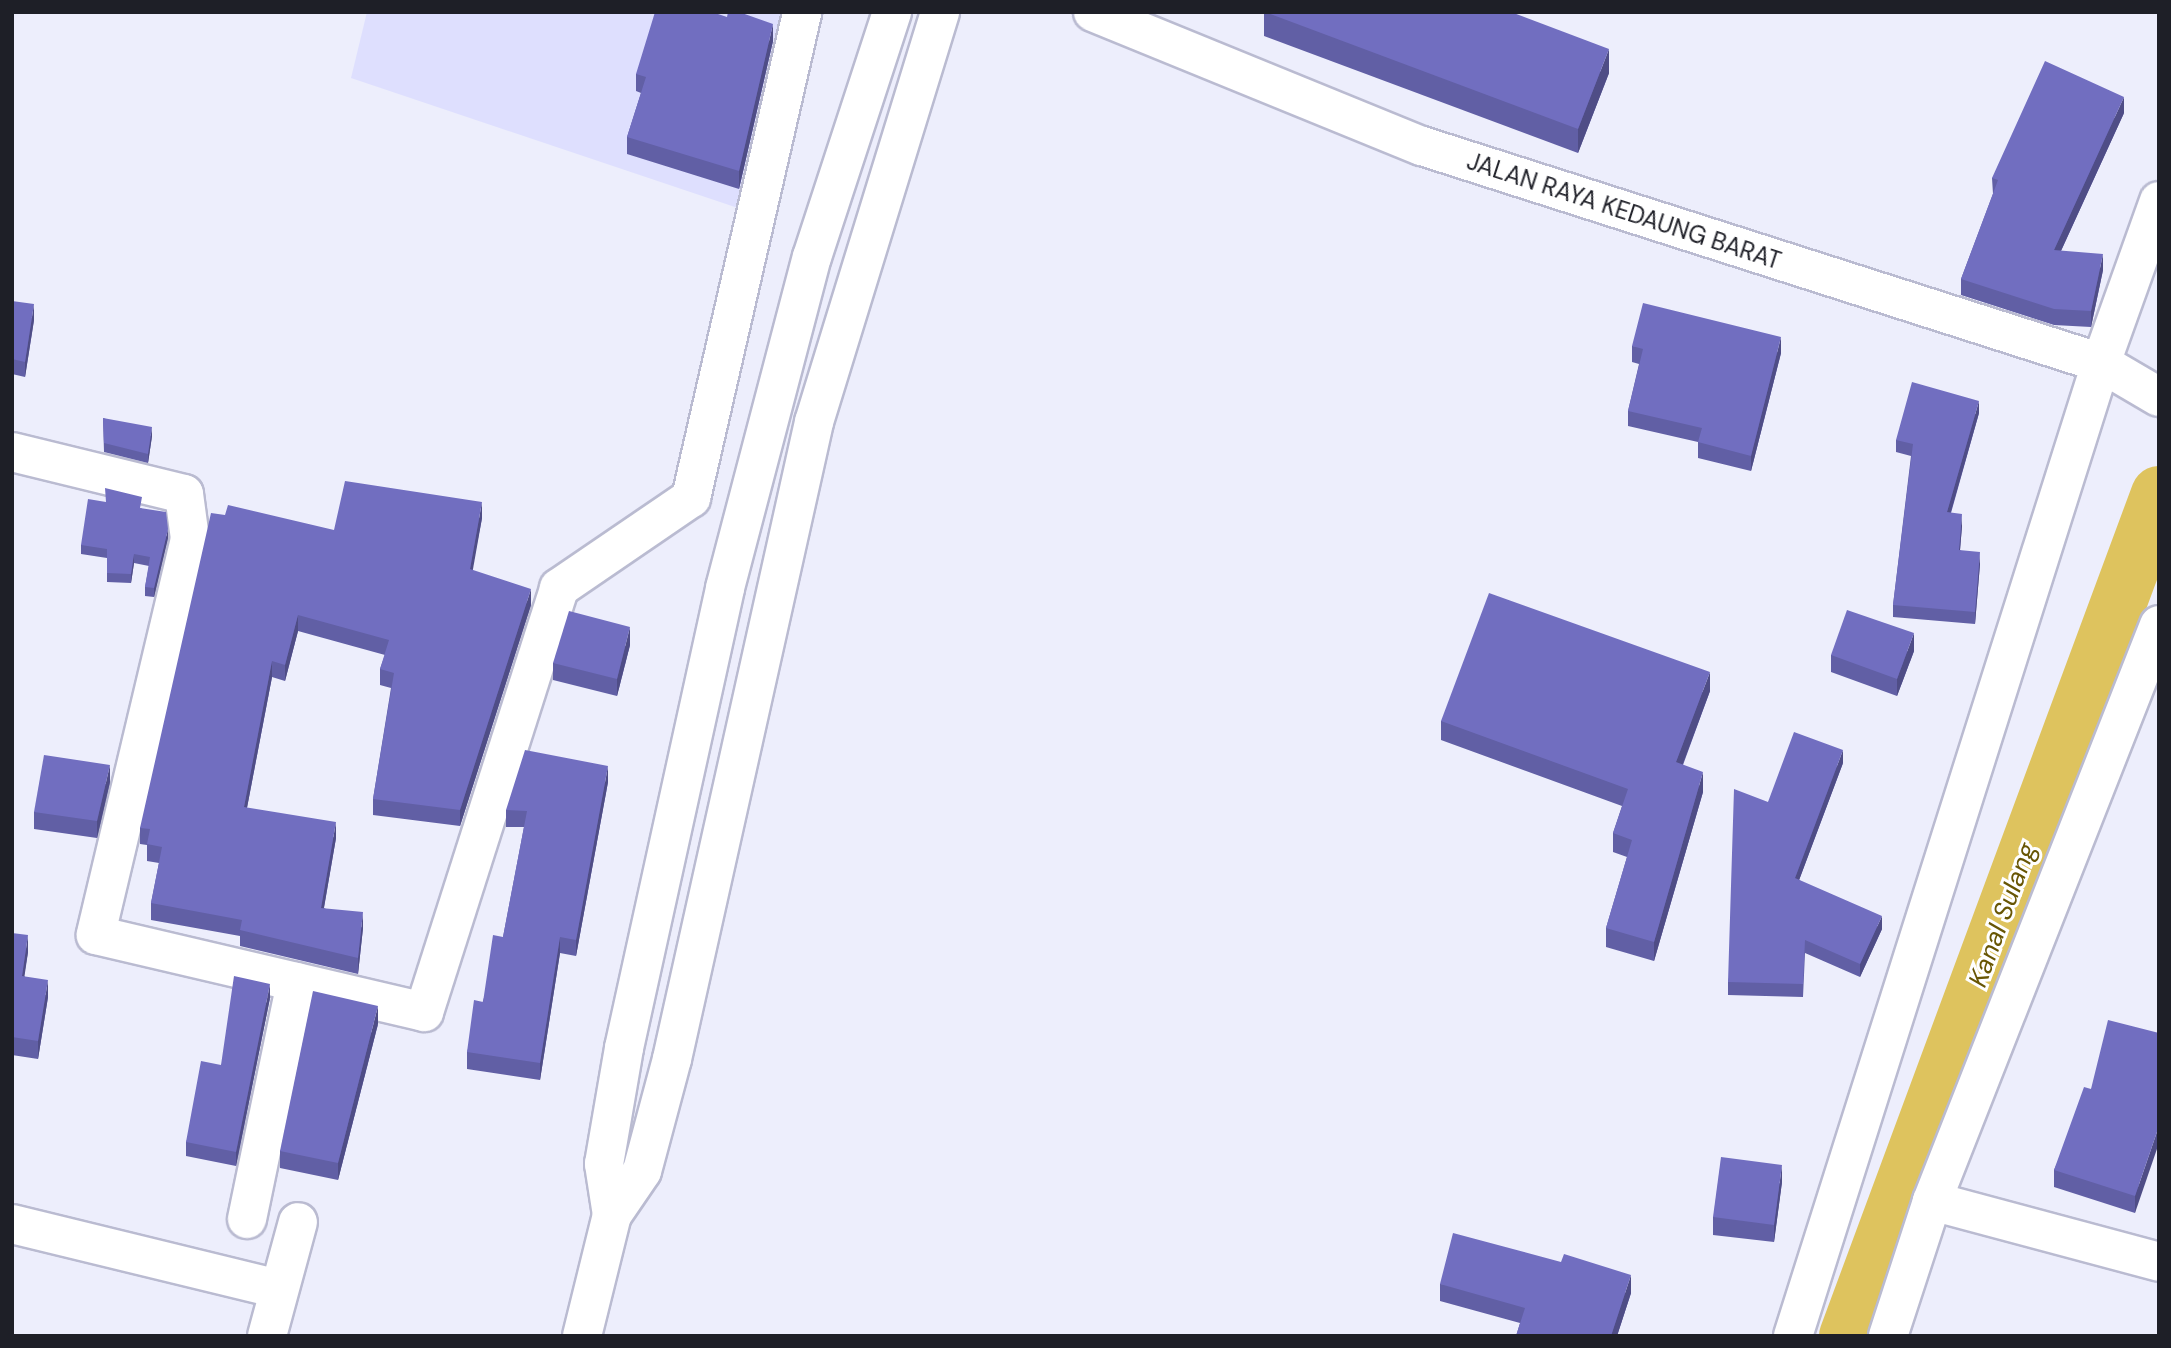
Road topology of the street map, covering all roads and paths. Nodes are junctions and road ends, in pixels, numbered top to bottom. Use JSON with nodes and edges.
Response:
{"nodes":[{"id":1,"x":802,"y":12,"type":"edge"},
{"id":2,"x":940,"y":12,"type":"edge"},
{"id":3,"x":1093,"y":12,"type":"edge"},
{"id":4,"x":887,"y":29,"type":"edge"},
{"id":5,"x":925,"y":60,"type":"junction"},
{"id":6,"x":2159,"y":201,"type":"edge"},
{"id":7,"x":2101,"y":363,"type":"junction"},
{"id":8,"x":2159,"y":397,"type":"edge"},
{"id":9,"x":12,"y":452,"type":"edge"},
{"id":10,"x":725,"y":588,"type":"junction"},
{"id":11,"x":775,"y":596,"type":"junction"},
{"id":12,"x":2159,"y":625,"type":"edge"},
{"id":13,"x":296,"y":982,"type":"junction"},
{"id":14,"x":1931,"y":1202,"type":"junction"},
{"id":15,"x":612,"y":1215,"type":"junction"},
{"id":16,"x":247,"y":1219,"type":"dead end"},
{"id":17,"x":298,"y":1222,"type":"dead end"},
{"id":18,"x":12,"y":1224,"type":"edge"},
{"id":19,"x":2159,"y":1262,"type":"edge"},
{"id":20,"x":278,"y":1289,"type":"junction"},
{"id":21,"x":267,"y":1336,"type":"edge"},
{"id":22,"x":582,"y":1336,"type":"edge"},
{"id":23,"x":1793,"y":1336,"type":"edge"},
{"id":24,"x":1888,"y":1336,"type":"edge"}],
"edges":[{"from":1,"to":13,"type":"street"},
{"from":2,"to":5,"type":"street"},
{"from":3,"to":7,"type":"street","name":"JALAN RAYA KEDAUNG BARAT"},
{"from":4,"to":5,"type":"street"},
{"from":4,"to":10,"type":"street"},
{"from":5,"to":11,"type":"street"},
{"from":6,"to":7,"type":"street"},
{"from":7,"to":8,"type":"street","name":"JALAN RAYA KEDAUNG BARAT"},
{"from":7,"to":23,"type":"street"},
{"from":9,"to":13,"type":"street"},
{"from":10,"to":11,"type":"street"},
{"from":10,"to":15,"type":"street"},
{"from":11,"to":15,"type":"street"},
{"from":12,"to":14,"type":"street"},
{"from":13,"to":16,"type":"street"},
{"from":14,"to":19,"type":"street"},
{"from":14,"to":24,"type":"street"},
{"from":15,"to":22,"type":"street"},
{"from":17,"to":20,"type":"street"},
{"from":18,"to":20,"type":"street"},
{"from":20,"to":21,"type":"street"}]}
